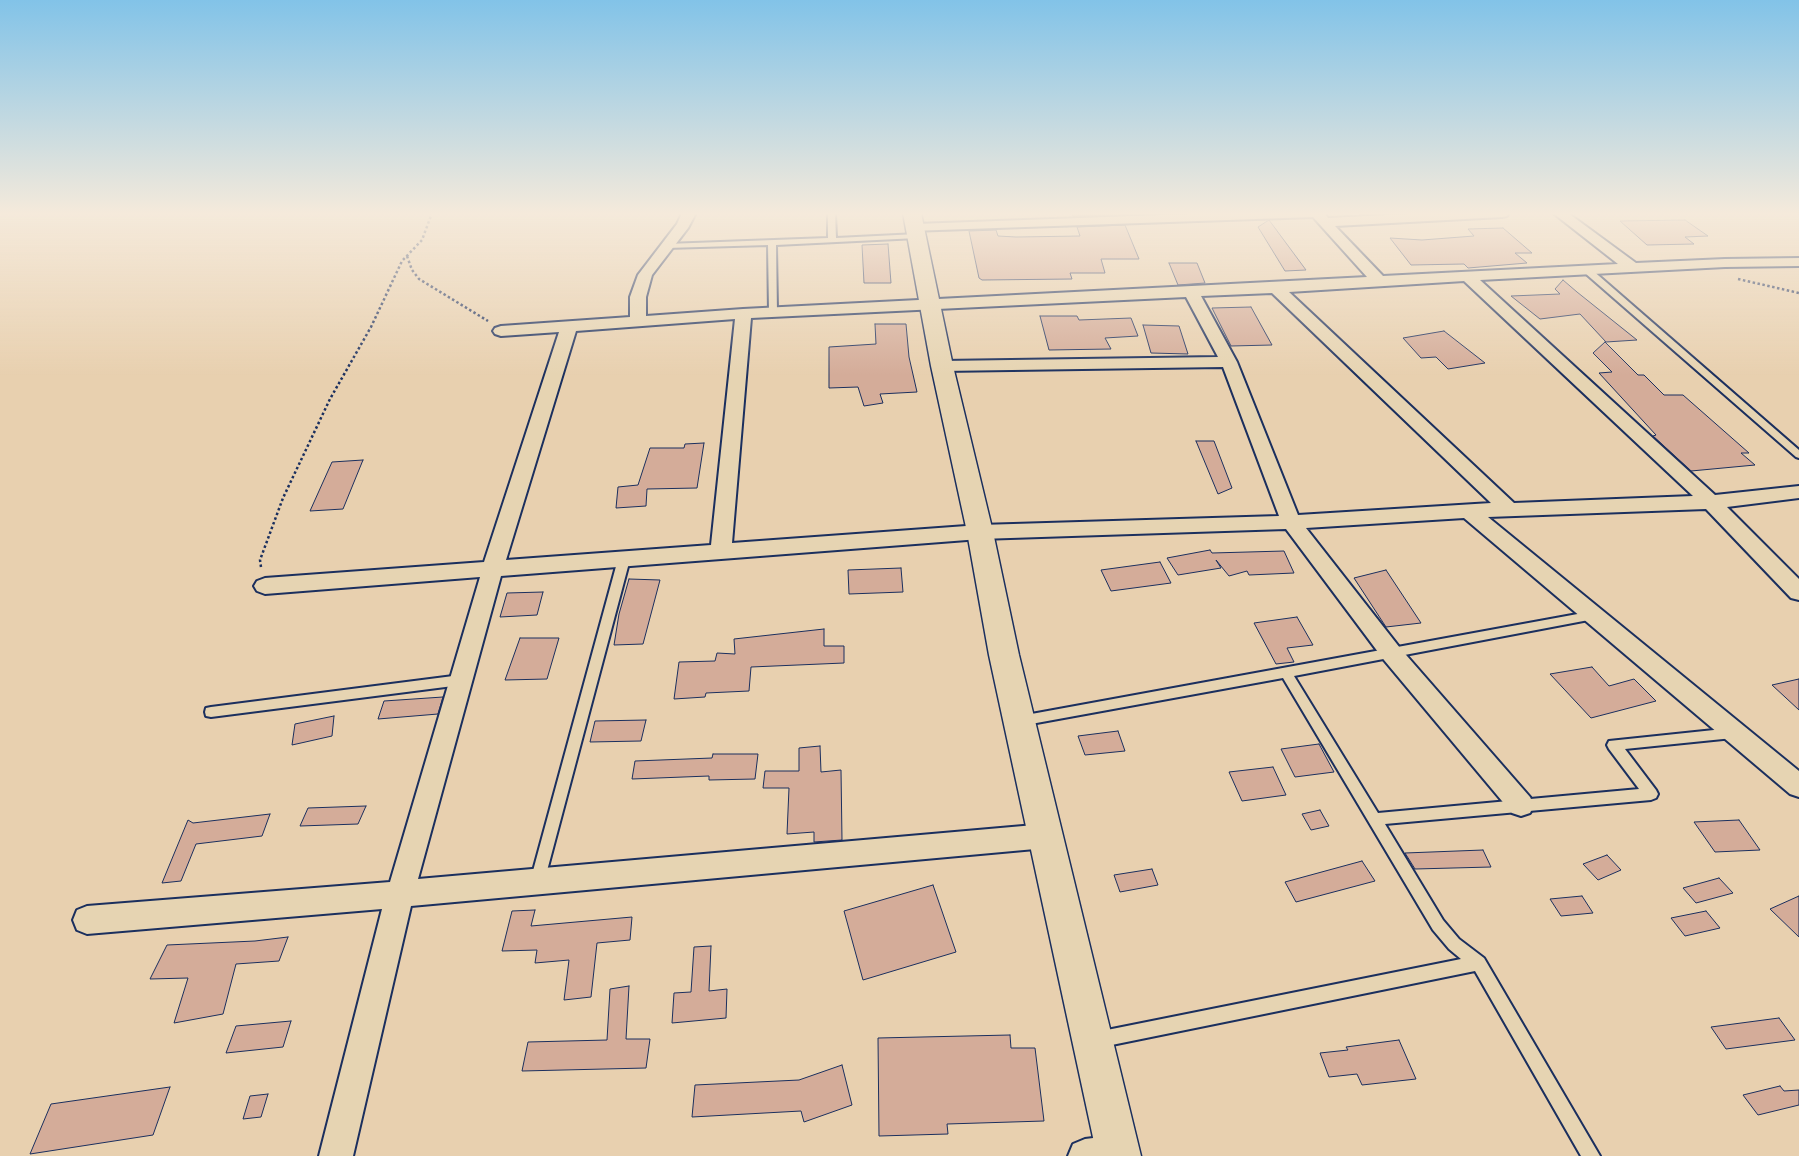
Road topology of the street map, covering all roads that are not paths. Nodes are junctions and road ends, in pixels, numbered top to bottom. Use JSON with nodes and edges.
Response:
{"nodes":[{"id":1,"x":651,"y":267,"type":"edge"},
{"id":2,"x":772,"y":267,"type":"edge"},
{"id":3,"x":923,"y":267,"type":"edge"},
{"id":4,"x":1366,"y":267,"type":"edge"},
{"id":5,"x":1631,"y":267,"type":"edge"},
{"id":6,"x":1665,"y":267,"type":"edge"},
{"id":7,"x":1634,"y":269,"type":"junction"},
{"id":8,"x":1588,"y":272,"type":"junction"},
{"id":9,"x":1468,"y":277,"type":"junction"},
{"id":10,"x":1379,"y":281,"type":"junction"},
{"id":11,"x":1276,"y":288,"type":"junction"},
{"id":12,"x":1191,"y":291,"type":"junction"},
{"id":13,"x":931,"y":304,"type":"junction"},
{"id":14,"x":773,"y":312,"type":"junction"},
{"id":15,"x":743,"y":314,"type":"junction"},
{"id":16,"x":638,"y":322,"type":"junction"},
{"id":17,"x":568,"y":327,"type":"junction"},
{"id":18,"x":501,"y":331,"type":"road end"},
{"id":19,"x":1229,"y":362,"type":"junction"},
{"id":20,"x":942,"y":366,"type":"junction"},
{"id":21,"x":1799,"y":455,"type":"edge"},
{"id":22,"x":1799,"y":492,"type":"edge"},
{"id":23,"x":1711,"y":502,"type":"junction"},
{"id":24,"x":1508,"y":509,"type":"junction"},
{"id":25,"x":1468,"y":511,"type":"junction"},
{"id":26,"x":1291,"y":522,"type":"junction"},
{"id":27,"x":980,"y":532,"type":"junction"},
{"id":28,"x":721,"y":552,"type":"junction"},
{"id":29,"x":624,"y":559,"type":"junction"},
{"id":30,"x":493,"y":568,"type":"junction"},
{"id":31,"x":264,"y":586,"type":"road end"},
{"id":32,"x":1799,"y":592,"type":"edge"},
{"id":33,"x":1594,"y":616,"type":"junction"},
{"id":34,"x":1392,"y":654,"type":"junction"},
{"id":35,"x":1286,"y":673,"type":"junction"},
{"id":36,"x":461,"y":680,"type":"junction"},
{"id":37,"x":211,"y":712,"type":"dead end"},
{"id":38,"x":1019,"y":721,"type":"junction"},
{"id":39,"x":1735,"y":733,"type":"junction"},
{"id":40,"x":1799,"y":786,"type":"edge"},
{"id":41,"x":1520,"y":805,"type":"junction"},
{"id":42,"x":1374,"y":819,"type":"junction"},
{"id":43,"x":1046,"y":836,"type":"junction"},
{"id":44,"x":536,"y":882,"type":"junction"},
{"id":45,"x":400,"y":894,"type":"junction"},
{"id":46,"x":87,"y":920,"type":"dead end"},
{"id":47,"x":1479,"y":963,"type":"junction"},
{"id":48,"x":1092,"y":1040,"type":"junction"},
{"id":49,"x":1118,"y":1154,"type":"edge"},
{"id":50,"x":336,"y":1156,"type":"edge"},
{"id":51,"x":1085,"y":1156,"type":"edge"},
{"id":52,"x":1591,"y":1156,"type":"edge"}],
"edges":[{"from":1,"to":16,"type":"street"},
{"from":2,"to":14,"type":"lane"},
{"from":3,"to":13,"type":"street"},
{"from":4,"to":10,"type":"street"},
{"from":5,"to":7,"type":"street"},
{"from":6,"to":7,"type":"street"},
{"from":7,"to":8,"type":"street"},
{"from":8,"to":9,"type":"street"},
{"from":8,"to":21,"type":"lane"},
{"from":9,"to":10,"type":"street"},
{"from":9,"to":23,"type":"street"},
{"from":10,"to":11,"type":"street"},
{"from":11,"to":12,"type":"street"},
{"from":11,"to":24,"type":"street"},
{"from":12,"to":13,"type":"street"},
{"from":12,"to":19,"type":"street"},
{"from":13,"to":14,"type":"street"},
{"from":13,"to":20,"type":"street"},
{"from":14,"to":15,"type":"street"},
{"from":15,"to":16,"type":"street"},
{"from":15,"to":28,"type":"street"},
{"from":16,"to":17,"type":"street"},
{"from":17,"to":18,"type":"street"},
{"from":17,"to":30,"type":"street"},
{"from":19,"to":20,"type":"street"},
{"from":19,"to":26,"type":"street"},
{"from":20,"to":27,"type":"street"},
{"from":22,"to":23,"type":"street"},
{"from":23,"to":24,"type":"street"},
{"from":23,"to":32,"type":"street"},
{"from":24,"to":25,"type":"street"},
{"from":25,"to":26,"type":"street"},
{"from":25,"to":33,"type":"street"},
{"from":26,"to":27,"type":"street"},
{"from":26,"to":34,"type":"street"},
{"from":27,"to":28,"type":"street"},
{"from":27,"to":38,"type":"street"},
{"from":28,"to":29,"type":"street"},
{"from":29,"to":30,"type":"street"},
{"from":29,"to":44,"type":"lane"},
{"from":30,"to":31,"type":"street"},
{"from":30,"to":36,"type":"street"},
{"from":33,"to":34,"type":"lane"},
{"from":33,"to":39,"type":"street"},
{"from":34,"to":35,"type":"lane"},
{"from":34,"to":41,"type":"street"},
{"from":35,"to":38,"type":"lane"},
{"from":35,"to":42,"type":"lane"},
{"from":36,"to":37,"type":"lane"},
{"from":36,"to":45,"type":"street"},
{"from":38,"to":43,"type":"street"},
{"from":39,"to":40,"type":"street"},
{"from":39,"to":41,"type":"lane"},
{"from":41,"to":42,"type":"lane"},
{"from":42,"to":47,"type":"lane"},
{"from":43,"to":44,"type":"street"},
{"from":43,"to":48,"type":"street"},
{"from":44,"to":45,"type":"street"},
{"from":45,"to":46,"type":"street"},
{"from":45,"to":50,"type":"street"},
{"from":47,"to":48,"type":"lane"},
{"from":47,"to":52,"type":"lane"},
{"from":48,"to":49,"type":"street"},
{"from":49,"to":51,"type":"street"}]}
